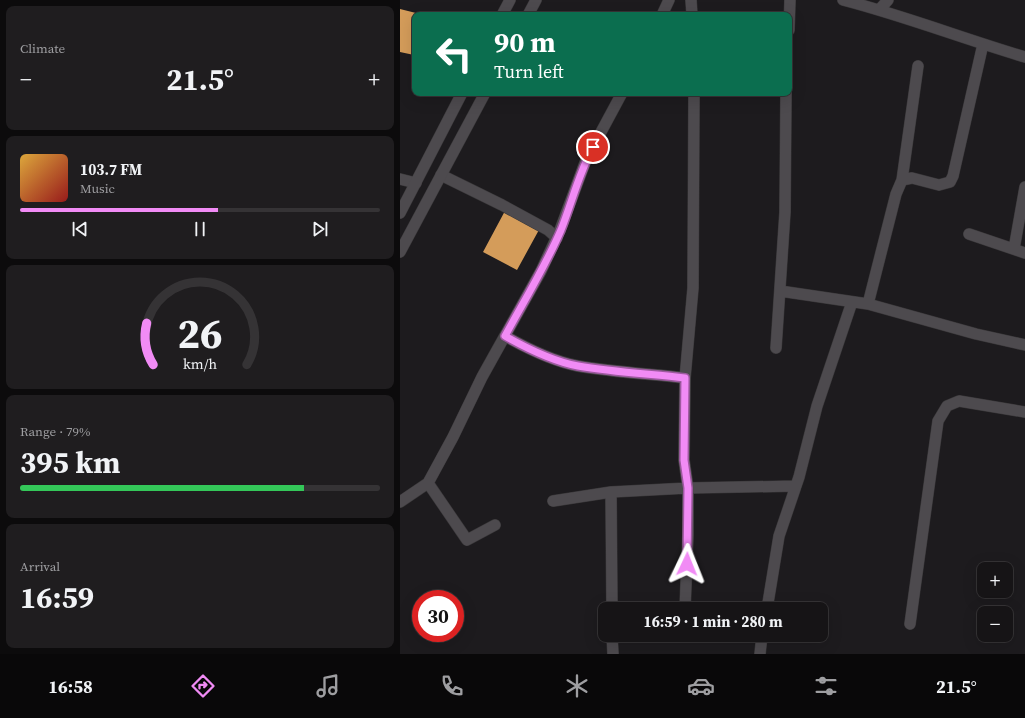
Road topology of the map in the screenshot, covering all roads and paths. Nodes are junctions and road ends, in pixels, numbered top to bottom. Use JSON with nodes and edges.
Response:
{"nodes":[{"id":1,"x":510,"y":0,"type":"edge"},
{"id":2,"x":536,"y":0,"type":"edge"},
{"id":3,"x":669,"y":0,"type":"edge"},
{"id":4,"x":691,"y":0,"type":"edge"},
{"id":5,"x":790,"y":0,"type":"edge"},
{"id":6,"x":843,"y":0,"type":"edge"},
{"id":7,"x":888,"y":0,"type":"edge"},
{"id":8,"x":879,"y":10,"type":"junction"},
{"id":9,"x":504,"y":12,"type":"edge"},
{"id":10,"x":530,"y":12,"type":"edge"},
{"id":11,"x":663,"y":12,"type":"edge"},
{"id":12,"x":692,"y":12,"type":"edge"},
{"id":13,"x":790,"y":12,"type":"edge"},
{"id":14,"x":983,"y":44,"type":"junction"},
{"id":15,"x":1025,"y":57,"type":"edge"},
{"id":16,"x":918,"y":66,"type":"dead end"},
{"id":17,"x":460,"y":96,"type":"edge"},
{"id":18,"x":483,"y":96,"type":"edge"},
{"id":19,"x":620,"y":96,"type":"edge"},
{"id":20,"x":694,"y":96,"type":"edge"},
{"id":21,"x":786,"y":96,"type":"edge"},
{"id":22,"x":441,"y":175,"type":"junction"},
{"id":23,"x":400,"y":180,"type":"edge"},
{"id":24,"x":902,"y":180,"type":"junction"},
{"id":25,"x":416,"y":183,"type":"junction"},
{"id":26,"x":1025,"y":187,"type":"edge"},
{"id":27,"x":400,"y":213,"type":"edge"},
{"id":28,"x":969,"y":234,"type":"dead end"},
{"id":29,"x":557,"y":238,"type":"junction"},
{"id":30,"x":1014,"y":249,"type":"junction"},
{"id":31,"x":400,"y":252,"type":"edge"},
{"id":32,"x":1025,"y":253,"type":"edge"},
{"id":33,"x":780,"y":292,"type":"junction"},
{"id":34,"x":852,"y":302,"type":"junction"},
{"id":35,"x":868,"y":304,"type":"junction"},
{"id":36,"x":505,"y":336,"type":"junction"},
{"id":37,"x":1025,"y":345,"type":"edge"},
{"id":38,"x":776,"y":348,"type":"dead end"},
{"id":39,"x":685,"y":378,"type":"junction"},
{"id":40,"x":1025,"y":412,"type":"edge"},
{"id":41,"x":428,"y":483,"type":"junction"},
{"id":42,"x":796,"y":486,"type":"junction"},
{"id":43,"x":688,"y":488,"type":"junction"},
{"id":44,"x":610,"y":492,"type":"junction"},
{"id":45,"x":553,"y":501,"type":"dead end"},
{"id":46,"x":400,"y":502,"type":"edge"},
{"id":47,"x":495,"y":525,"type":"dead end"},
{"id":48,"x":612,"y":602,"type":"edge"},
{"id":49,"x":685,"y":602,"type":"edge"},
{"id":50,"x":768,"y":602,"type":"edge"},
{"id":51,"x":910,"y":624,"type":"dead end"},
{"id":52,"x":612,"y":642,"type":"edge"},
{"id":53,"x":761,"y":642,"type":"edge"},
{"id":54,"x":612,"y":654,"type":"edge"},
{"id":55,"x":760,"y":654,"type":"edge"}],
"edges":[{"from":1,"to":9,"type":"street"},
{"from":2,"to":10,"type":"street"},
{"from":3,"to":11,"type":"street"},
{"from":4,"to":12,"type":"street"},
{"from":5,"to":13,"type":"street"},
{"from":6,"to":8,"type":"street"},
{"from":7,"to":8,"type":"street"},
{"from":8,"to":14,"type":"street"},
{"from":14,"to":15,"type":"street"},
{"from":14,"to":24,"type":"street"},
{"from":16,"to":24,"type":"street"},
{"from":17,"to":25,"type":"street"},
{"from":18,"to":22,"type":"street"},
{"from":19,"to":29,"type":"street"},
{"from":20,"to":39,"type":"street"},
{"from":21,"to":33,"type":"street"},
{"from":22,"to":29,"type":"street"},
{"from":22,"to":31,"type":"street"},
{"from":23,"to":25,"type":"street"},
{"from":24,"to":35,"type":"street"},
{"from":25,"to":27,"type":"street"},
{"from":26,"to":30,"type":"street"},
{"from":28,"to":30,"type":"street"},
{"from":29,"to":36,"type":"street"},
{"from":30,"to":32,"type":"street"},
{"from":33,"to":34,"type":"street"},
{"from":33,"to":38,"type":"street"},
{"from":34,"to":35,"type":"street"},
{"from":34,"to":42,"type":"street"},
{"from":35,"to":37,"type":"street"},
{"from":36,"to":39,"type":"street"},
{"from":36,"to":41,"type":"street"},
{"from":39,"to":43,"type":"street"},
{"from":40,"to":51,"type":"street"},
{"from":41,"to":46,"type":"street"},
{"from":41,"to":47,"type":"street"},
{"from":42,"to":43,"type":"street"},
{"from":42,"to":50,"type":"street"},
{"from":43,"to":44,"type":"street"},
{"from":43,"to":49,"type":"street"},
{"from":44,"to":45,"type":"street"},
{"from":44,"to":48,"type":"street"},
{"from":52,"to":54,"type":"street"},
{"from":53,"to":55,"type":"street"}]}
